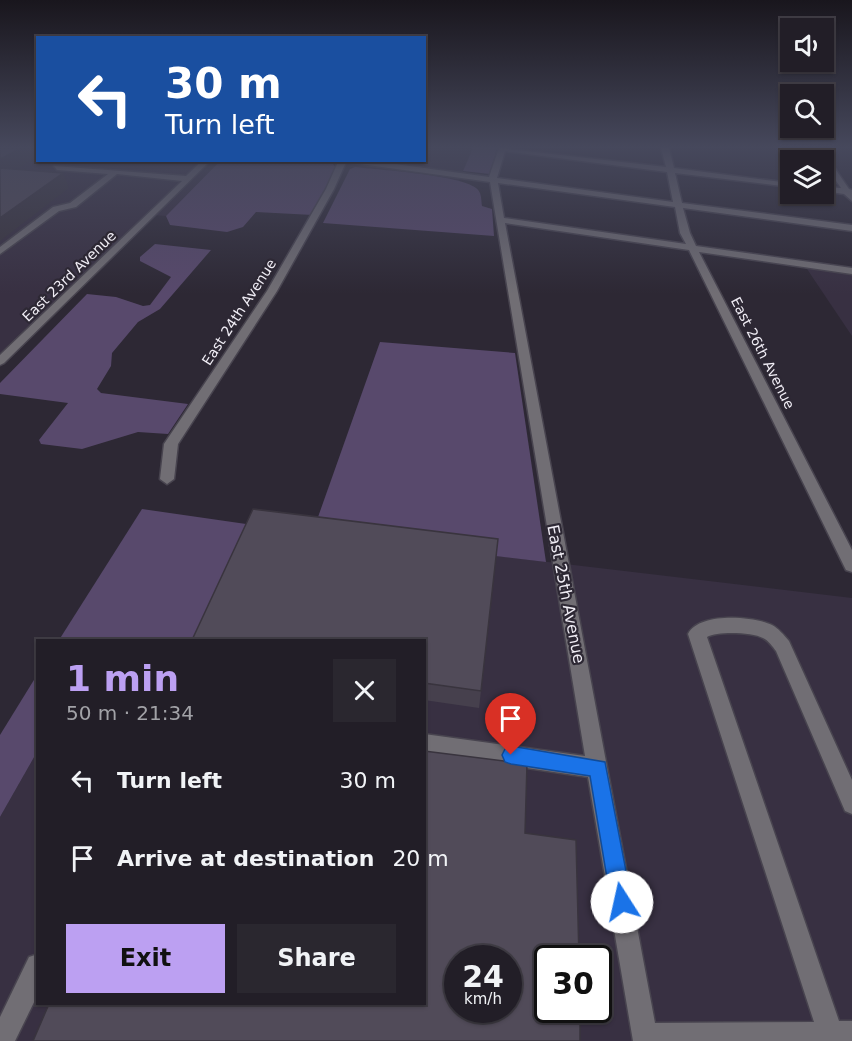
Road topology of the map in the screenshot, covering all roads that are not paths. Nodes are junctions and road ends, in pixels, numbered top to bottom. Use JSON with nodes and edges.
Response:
{"nodes":[{"id":1,"x":84,"y":197,"type":"edge"},
{"id":2,"x":170,"y":197,"type":"edge"},
{"id":3,"x":325,"y":197,"type":"edge"},
{"id":4,"x":497,"y":197,"type":"edge"},
{"id":5,"x":616,"y":197,"type":"edge"},
{"id":6,"x":676,"y":197,"type":"edge"},
{"id":7,"x":678,"y":205,"type":"junction"},
{"id":8,"x":501,"y":220,"type":"junction"},
{"id":9,"x":852,"y":228,"type":"edge"},
{"id":10,"x":693,"y":248,"type":"junction"},
{"id":11,"x":0,"y":251,"type":"edge"},
{"id":12,"x":852,"y":271,"type":"edge"},
{"id":13,"x":3,"y":356,"type":"edge"},
{"id":14,"x":167,"y":479,"type":"dead end"},
{"id":15,"x":852,"y":566,"type":"edge"},
{"id":16,"x":426,"y":743,"type":"edge"},
{"id":17,"x":598,"y":768,"type":"junction"},
{"id":18,"x":852,"y":804,"type":"edge"},
{"id":19,"x":36,"y":970,"type":"edge"},
{"id":20,"x":841,"y":1034,"type":"edge"},
{"id":21,"x":645,"y":1038,"type":"edge"},
{"id":22,"x":2,"y":1041,"type":"edge"}],
"edges":[{"from":1,"to":11,"type":"street"},
{"from":2,"to":13,"type":"street","name":"East 23rd Avenue"},
{"from":3,"to":14,"type":"street","name":"East 24th Avenue"},
{"from":4,"to":8,"type":"street","name":"East 25th Avenue"},
{"from":5,"to":7,"type":"street"},
{"from":6,"to":7,"type":"street","name":"East 26th Avenue"},
{"from":7,"to":9,"type":"street"},
{"from":7,"to":10,"type":"street","name":"East 26th Avenue"},
{"from":8,"to":10,"type":"street"},
{"from":8,"to":17,"type":"street","name":"East 25th Avenue"},
{"from":10,"to":12,"type":"street"},
{"from":10,"to":15,"type":"street","name":"East 26th Avenue"},
{"from":16,"to":17,"type":"street"},
{"from":17,"to":21,"type":"street","name":"East 25th Avenue"},
{"from":18,"to":20,"type":"street"},
{"from":19,"to":22,"type":"street"},
{"from":20,"to":21,"type":"street"}]}
